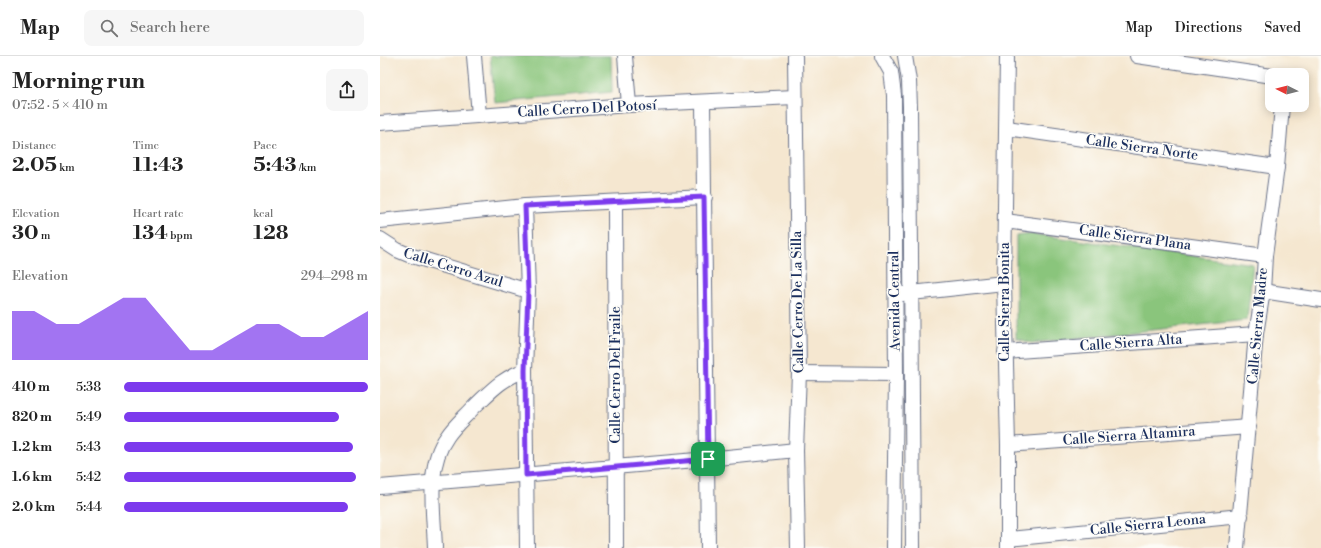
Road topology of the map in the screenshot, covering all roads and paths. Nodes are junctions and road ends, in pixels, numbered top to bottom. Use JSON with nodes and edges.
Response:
{"nodes":[{"id":1,"x":474,"y":56,"type":"edge"},
{"id":2,"x":625,"y":56,"type":"edge"},
{"id":3,"x":795,"y":56,"type":"edge"},
{"id":4,"x":882,"y":56,"type":"edge"},
{"id":5,"x":1007,"y":56,"type":"edge"},
{"id":6,"x":1137,"y":56,"type":"edge"},
{"id":7,"x":906,"y":57,"type":"edge"},
{"id":8,"x":1265,"y":74,"type":"edge"},
{"id":9,"x":795,"y":97,"type":"junction"},
{"id":10,"x":703,"y":103,"type":"junction"},
{"id":11,"x":629,"y":105,"type":"junction"},
{"id":12,"x":1281,"y":112,"type":"edge"},
{"id":13,"x":479,"y":115,"type":"junction"},
{"id":14,"x":380,"y":123,"type":"edge"},
{"id":15,"x":1006,"y":128,"type":"junction"},
{"id":16,"x":1277,"y":167,"type":"junction"},
{"id":17,"x":704,"y":197,"type":"junction"},
{"id":18,"x":615,"y":202,"type":"junction"},
{"id":19,"x":525,"y":206,"type":"junction"},
{"id":20,"x":380,"y":221,"type":"edge"},
{"id":21,"x":1005,"y":221,"type":"junction"},
{"id":22,"x":380,"y":239,"type":"edge"},
{"id":23,"x":1265,"y":256,"type":"junction"},
{"id":24,"x":1004,"y":283,"type":"junction"},
{"id":25,"x":1263,"y":291,"type":"junction"},
{"id":26,"x":528,"y":292,"type":"junction"},
{"id":27,"x":910,"y":293,"type":"junction"},
{"id":28,"x":894,"y":295,"type":"junction"},
{"id":29,"x":1321,"y":300,"type":"edge"},
{"id":30,"x":1256,"y":334,"type":"junction"},
{"id":31,"x":1005,"y":352,"type":"junction"},
{"id":32,"x":525,"y":370,"type":"junction"},
{"id":33,"x":799,"y":373,"type":"junction"},
{"id":34,"x":896,"y":374,"type":"junction"},
{"id":35,"x":1249,"y":427,"type":"junction"},
{"id":36,"x":1008,"y":445,"type":"junction"},
{"id":37,"x":796,"y":450,"type":"junction"},
{"id":38,"x":708,"y":459,"type":"junction"},
{"id":39,"x":617,"y":467,"type":"junction"},
{"id":40,"x":526,"y":475,"type":"junction"},
{"id":41,"x":433,"y":482,"type":"junction"},
{"id":42,"x":380,"y":487,"type":"edge"},
{"id":43,"x":1241,"y":516,"type":"junction"},
{"id":44,"x":1008,"y":543,"type":"edge"},
{"id":45,"x":435,"y":548,"type":"edge"},
{"id":46,"x":527,"y":548,"type":"edge"},
{"id":47,"x":616,"y":548,"type":"edge"},
{"id":48,"x":708,"y":548,"type":"edge"},
{"id":49,"x":798,"y":548,"type":"edge"},
{"id":50,"x":894,"y":548,"type":"edge"},
{"id":51,"x":912,"y":548,"type":"edge"},
{"id":52,"x":1238,"y":548,"type":"edge"}],
"edges":[{"from":1,"to":13,"type":"street"},
{"from":2,"to":11,"type":"street"},
{"from":3,"to":9,"type":"street","name":"Calle Cerro De La Silla"},
{"from":4,"to":28,"type":"street","name":"Avenida Central"},
{"from":5,"to":15,"type":"street","name":"Calle Sierra Bonita"},
{"from":6,"to":8,"type":"street"},
{"from":7,"to":27,"type":"street","name":"Avenida Central"},
{"from":9,"to":10,"type":"street","name":"Calle Cerro Del Potosí"},
{"from":9,"to":33,"type":"street","name":"Calle Cerro De La Silla"},
{"from":10,"to":11,"type":"street","name":"Calle Cerro Del Potosí"},
{"from":10,"to":17,"type":"street"},
{"from":11,"to":13,"type":"street","name":"Calle Cerro Del Potosí"},
{"from":12,"to":16,"type":"street","name":"Calle Sierra Madre"},
{"from":13,"to":14,"type":"street","name":"Calle Cerro Del Potosí"},
{"from":15,"to":16,"type":"street","name":"Calle Sierra Norte"},
{"from":15,"to":21,"type":"street","name":"Calle Sierra Bonita"},
{"from":16,"to":23,"type":"street","name":"Calle Sierra Madre"},
{"from":17,"to":18,"type":"street"},
{"from":17,"to":38,"type":"street"},
{"from":18,"to":19,"type":"street"},
{"from":18,"to":39,"type":"street","name":"Calle Cerro Del Fraile"},
{"from":19,"to":20,"type":"street"},
{"from":19,"to":26,"type":"street"},
{"from":21,"to":23,"type":"street","name":"Calle Sierra Plana"},
{"from":21,"to":24,"type":"street","name":"Calle Sierra Bonita"},
{"from":22,"to":26,"type":"street","name":"Calle Cerro Azul"},
{"from":23,"to":25,"type":"street","name":"Calle Sierra Madre"},
{"from":24,"to":27,"type":"street"},
{"from":24,"to":31,"type":"street","name":"Calle Sierra Bonita"},
{"from":25,"to":29,"type":"street"},
{"from":25,"to":30,"type":"street","name":"Calle Sierra Madre"},
{"from":26,"to":32,"type":"street"},
{"from":27,"to":28,"type":"street"},
{"from":27,"to":51,"type":"street","name":"Avenida Central"},
{"from":28,"to":34,"type":"street","name":"Avenida Central"},
{"from":30,"to":31,"type":"street","name":"Calle Sierra Alta"},
{"from":30,"to":35,"type":"street","name":"Calle Sierra Madre"},
{"from":31,"to":36,"type":"street","name":"Calle Sierra Bonita"},
{"from":32,"to":40,"type":"street"},
{"from":32,"to":41,"type":"street"},
{"from":33,"to":34,"type":"street"},
{"from":33,"to":37,"type":"street","name":"Calle Cerro De La Silla"},
{"from":34,"to":50,"type":"street","name":"Avenida Central"},
{"from":35,"to":36,"type":"street","name":"Calle Sierra Altamira"},
{"from":35,"to":43,"type":"street","name":"Calle Sierra Madre"},
{"from":36,"to":44,"type":"street","name":"Calle Sierra Bonita"},
{"from":37,"to":38,"type":"street"},
{"from":37,"to":49,"type":"street","name":"Calle Cerro De La Silla"},
{"from":38,"to":39,"type":"street"},
{"from":38,"to":48,"type":"street"},
{"from":39,"to":40,"type":"street"},
{"from":39,"to":47,"type":"street","name":"Calle Cerro Del Fraile"},
{"from":40,"to":41,"type":"street"},
{"from":40,"to":46,"type":"street"},
{"from":41,"to":42,"type":"street"},
{"from":41,"to":45,"type":"street"},
{"from":43,"to":44,"type":"street","name":"Calle Sierra Leona"},
{"from":43,"to":52,"type":"street","name":"Calle Sierra Madre"}]}
